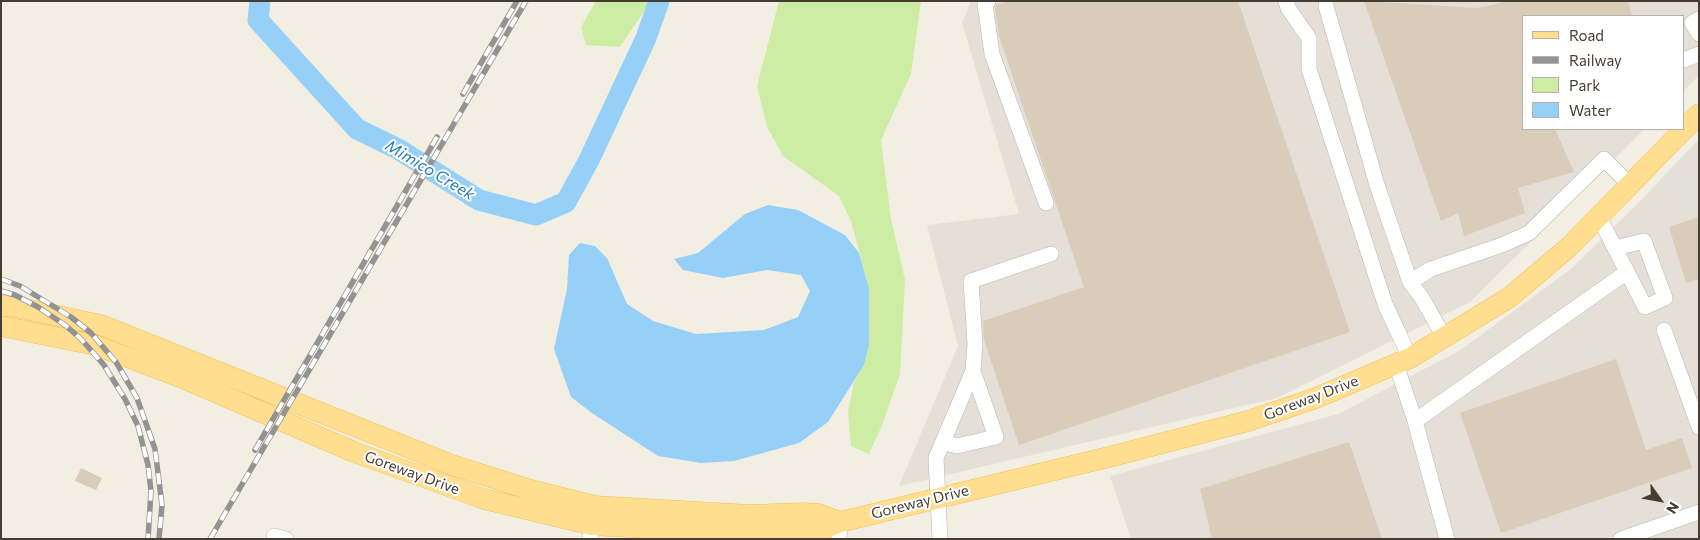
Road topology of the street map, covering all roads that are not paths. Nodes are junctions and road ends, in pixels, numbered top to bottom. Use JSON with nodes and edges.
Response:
{"nodes":[{"id":1,"x":988,"y":1,"type":"edge"},
{"id":2,"x":1286,"y":1,"type":"edge"},
{"id":3,"x":1326,"y":6,"type":"dead end"},
{"id":4,"x":1699,"y":19,"type":"edge"},
{"id":5,"x":1699,"y":34,"type":"edge"},
{"id":6,"x":1699,"y":54,"type":"edge"},
{"id":7,"x":1685,"y":60,"type":"edge"},
{"id":8,"x":1699,"y":114,"type":"edge"},
{"id":9,"x":1685,"y":129,"type":"edge"},
{"id":10,"x":1684,"y":130,"type":"edge"},
{"id":11,"x":1630,"y":186,"type":"junction"},
{"id":12,"x":1046,"y":203,"type":"dead end"},
{"id":13,"x":1599,"y":216,"type":"junction"},
{"id":14,"x":1616,"y":248,"type":"junction"},
{"id":15,"x":1051,"y":254,"type":"dead end"},
{"id":16,"x":1628,"y":272,"type":"junction"},
{"id":17,"x":1410,"y":282,"type":"junction"},
{"id":18,"x":1,"y":306,"type":"edge"},
{"id":19,"x":1,"y":326,"type":"edge"},
{"id":20,"x":1664,"y":330,"type":"dead end"},
{"id":21,"x":1444,"y":337,"type":"junction"},
{"id":22,"x":1403,"y":361,"type":"junction"},
{"id":23,"x":973,"y":371,"type":"junction"},
{"id":24,"x":1415,"y":421,"type":"junction"},
{"id":25,"x":1699,"y":428,"type":"edge"},
{"id":26,"x":943,"y":442,"type":"junction"},
{"id":27,"x":939,"y":497,"type":"junction"},
{"id":28,"x":1699,"y":512,"type":"edge"},
{"id":29,"x":592,"y":523,"type":"edge"},
{"id":30,"x":839,"y":530,"type":"edge"},
{"id":31,"x":940,"y":539,"type":"edge"},
{"id":32,"x":1447,"y":539,"type":"edge"},
{"id":33,"x":1621,"y":539,"type":"edge"}],
"edges":[{"from":1,"to":12,"type":"lane"},
{"from":2,"to":22,"type":"lane"},
{"from":3,"to":17,"type":"lane"},
{"from":4,"to":5,"type":"lane"},
{"from":6,"to":7,"type":"lane"},
{"from":8,"to":9,"type":"main road","name":"Goreway Drive"},
{"from":10,"to":11,"type":"main road","name":"Goreway Drive"},
{"from":11,"to":13,"type":"main road","name":"Goreway Drive"},
{"from":11,"to":17,"type":"lane"},
{"from":13,"to":14,"type":"lane"},
{"from":13,"to":21,"type":"main road","name":"Goreway Drive"},
{"from":14,"to":16,"type":"lane"},
{"from":14,"to":16,"type":"lane"},
{"from":15,"to":23,"type":"lane"},
{"from":16,"to":24,"type":"lane"},
{"from":17,"to":21,"type":"lane"},
{"from":18,"to":29,"type":"main road","name":"Goreway Drive"},
{"from":19,"to":29,"type":"main road","name":"Goreway Drive"},
{"from":20,"to":25,"type":"lane"},
{"from":21,"to":22,"type":"main road","name":"Goreway Drive"},
{"from":22,"to":24,"type":"lane"},
{"from":22,"to":27,"type":"main road","name":"Goreway Drive"},
{"from":23,"to":26,"type":"lane"},
{"from":23,"to":26,"type":"lane"},
{"from":24,"to":32,"type":"lane"},
{"from":26,"to":27,"type":"lane"},
{"from":27,"to":30,"type":"main road","name":"Goreway Drive"},
{"from":27,"to":31,"type":"lane"},
{"from":28,"to":33,"type":"lane"},
{"from":29,"to":30,"type":"main road","name":"Goreway Drive"}]}
